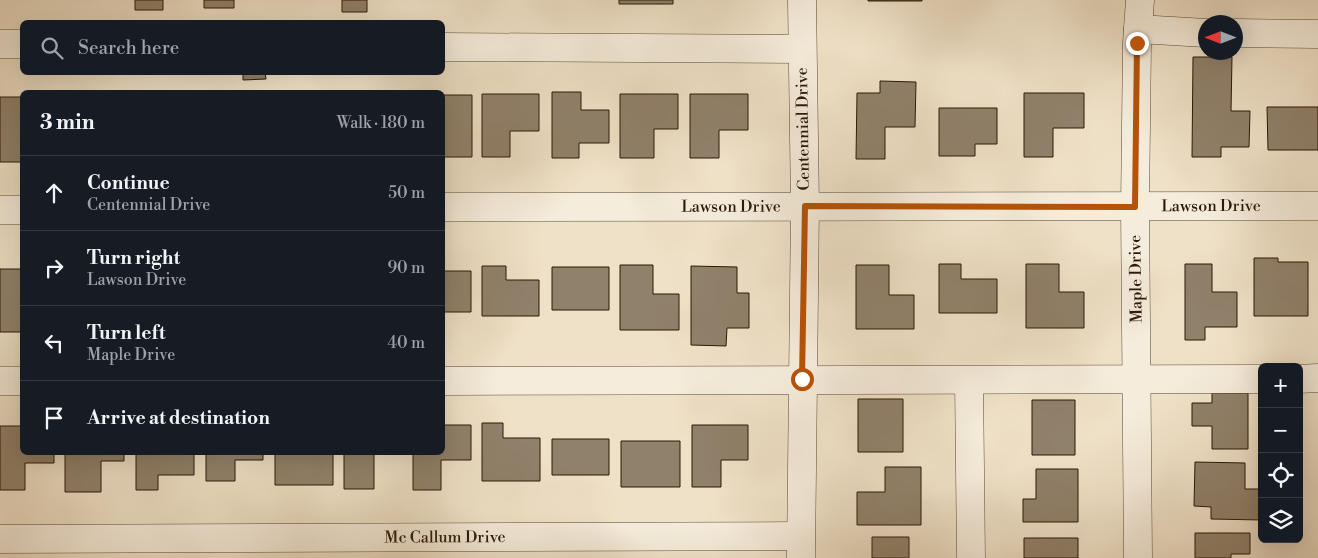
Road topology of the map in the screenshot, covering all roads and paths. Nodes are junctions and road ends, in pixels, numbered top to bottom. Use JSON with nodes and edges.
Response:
{"nodes":[{"id":1,"x":802,"y":0,"type":"edge"},
{"id":2,"x":1140,"y":0,"type":"edge"},
{"id":3,"x":1138,"y":29,"type":"junction"},
{"id":4,"x":1198,"y":33,"type":"edge"},
{"id":5,"x":1243,"y":33,"type":"edge"},
{"id":6,"x":1318,"y":34,"type":"edge"},
{"id":7,"x":0,"y":44,"type":"edge"},
{"id":8,"x":20,"y":44,"type":"edge"},
{"id":9,"x":445,"y":47,"type":"edge"},
{"id":10,"x":802,"y":49,"type":"junction"},
{"id":11,"x":805,"y":206,"type":"junction"},
{"id":12,"x":1318,"y":206,"type":"edge"},
{"id":13,"x":445,"y":207,"type":"edge"},
{"id":14,"x":1135,"y":207,"type":"junction"},
{"id":15,"x":0,"y":210,"type":"edge"},
{"id":16,"x":20,"y":210,"type":"edge"},
{"id":17,"x":1318,"y":378,"type":"edge"},
{"id":18,"x":802,"y":379,"type":"junction"},
{"id":19,"x":1258,"y":379,"type":"edge"},
{"id":20,"x":1303,"y":379,"type":"edge"},
{"id":21,"x":969,"y":380,"type":"junction"},
{"id":22,"x":1137,"y":380,"type":"junction"},
{"id":23,"x":0,"y":381,"type":"edge"},
{"id":24,"x":20,"y":381,"type":"edge"},
{"id":25,"x":445,"y":381,"type":"edge"},
{"id":26,"x":0,"y":539,"type":"edge"},
{"id":27,"x":801,"y":547,"type":"edge"},
{"id":28,"x":311,"y":548,"type":"edge"},
{"id":29,"x":470,"y":548,"type":"edge"},
{"id":30,"x":142,"y":549,"type":"edge"},
{"id":31,"x":971,"y":558,"type":"edge"},
{"id":32,"x":1138,"y":558,"type":"edge"}],
"edges":[{"from":1,"to":10,"type":"street","name":"Centennial Drive"},
{"from":2,"to":3,"type":"street","name":"Maple Drive"},
{"from":3,"to":4,"type":"street"},
{"from":3,"to":14,"type":"street","name":"Maple Drive"},
{"from":5,"to":6,"type":"street"},
{"from":7,"to":8,"type":"street"},
{"from":9,"to":10,"type":"street"},
{"from":10,"to":11,"type":"street","name":"Centennial Drive"},
{"from":11,"to":13,"type":"street","name":"Lawson Drive"},
{"from":11,"to":14,"type":"street","name":"Lawson Drive"},
{"from":11,"to":18,"type":"street","name":"Centennial Drive"},
{"from":12,"to":14,"type":"street","name":"Lawson Drive"},
{"from":14,"to":22,"type":"street","name":"Maple Drive"},
{"from":15,"to":16,"type":"street"},
{"from":17,"to":20,"type":"street"},
{"from":18,"to":21,"type":"street"},
{"from":18,"to":25,"type":"street"},
{"from":18,"to":27,"type":"street","name":"Centennial Drive"},
{"from":19,"to":22,"type":"street"},
{"from":21,"to":22,"type":"street"},
{"from":21,"to":31,"type":"street"},
{"from":22,"to":32,"type":"street","name":"Maple Drive"},
{"from":23,"to":24,"type":"street"},
{"from":26,"to":30,"type":"street","name":"Mc Callum Drive"},
{"from":27,"to":29,"type":"street","name":"Mc Callum Drive"},
{"from":28,"to":29,"type":"street","name":"Mc Callum Drive"},
{"from":28,"to":30,"type":"street","name":"Mc Callum Drive"}]}
